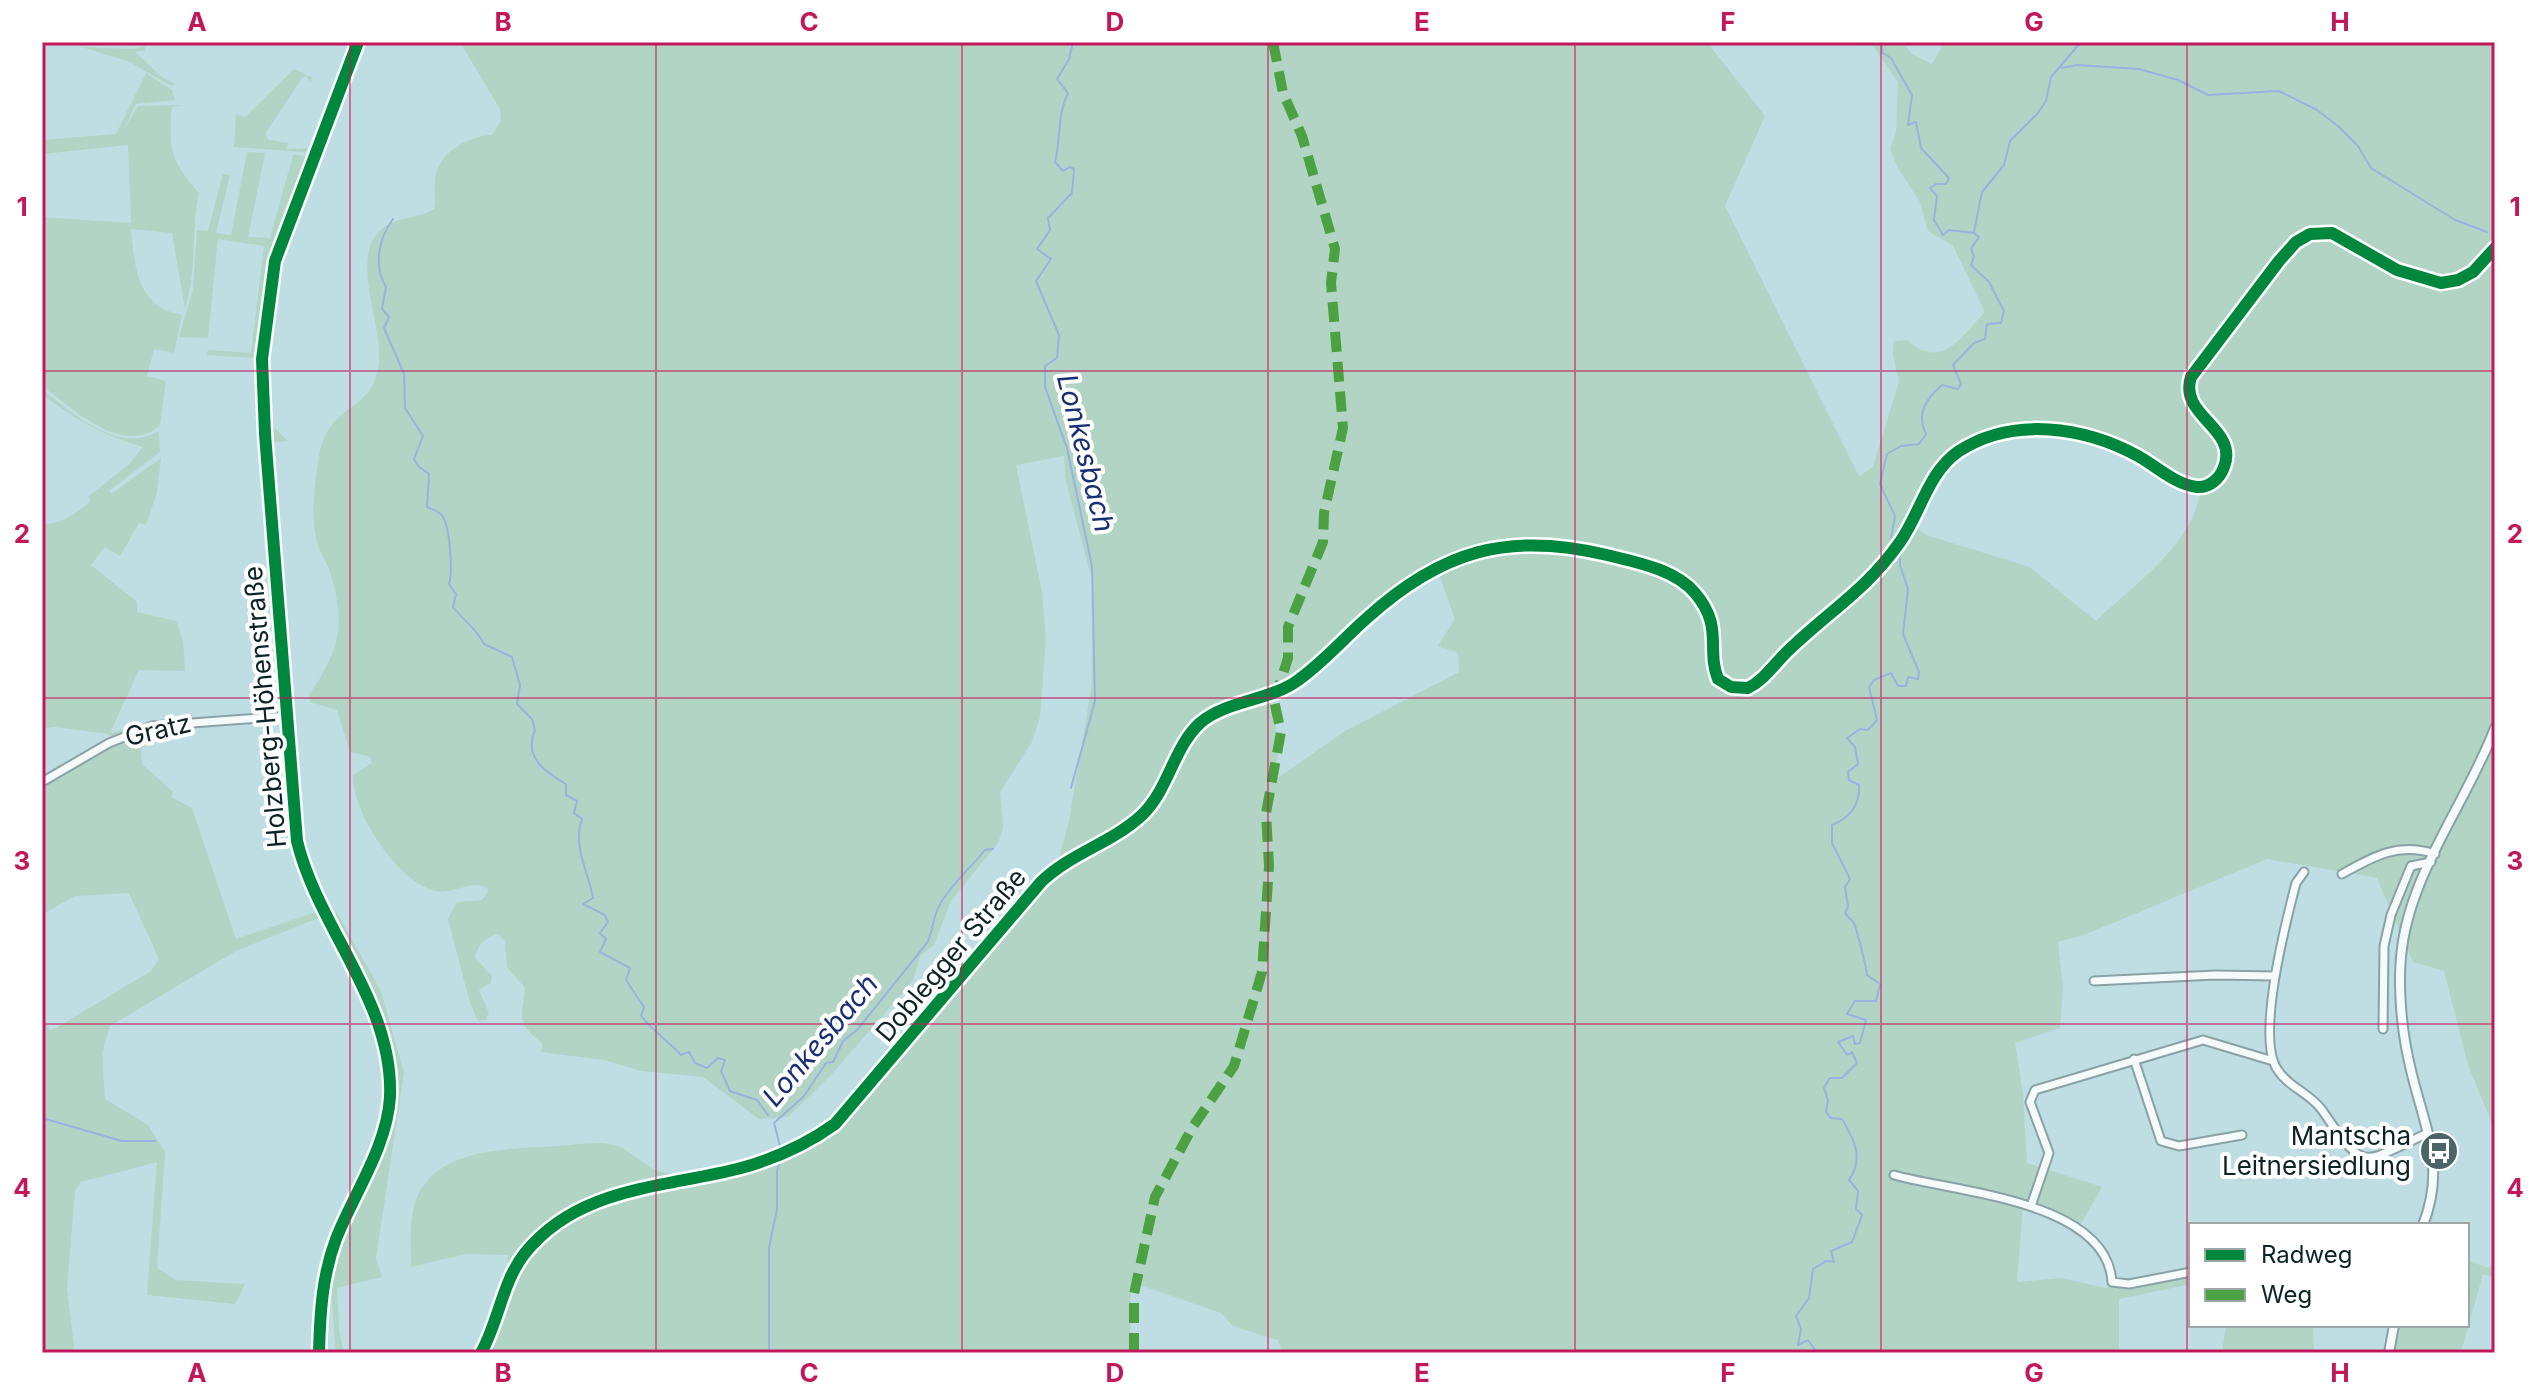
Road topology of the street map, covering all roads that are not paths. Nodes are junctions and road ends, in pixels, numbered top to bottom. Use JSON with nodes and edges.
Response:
{"nodes":[{"id":1,"x":358,"y":42,"type":"edge"},
{"id":2,"x":2495,"y":248,"type":"edge"},
{"id":3,"x":286,"y":716,"type":"junction"},
{"id":4,"x":2495,"y":728,"type":"edge"},
{"id":5,"x":42,"y":782,"type":"edge"},
{"id":6,"x":2433,"y":858,"type":"junction"},
{"id":7,"x":2304,"y":872,"type":"dead end"},
{"id":8,"x":2342,"y":874,"type":"dead end"},
{"id":9,"x":2274,"y":976,"type":"junction"},
{"id":10,"x":2094,"y":981,"type":"dead end"},
{"id":11,"x":2383,"y":1029,"type":"dead end"},
{"id":12,"x":2134,"y":1059,"type":"junction"},
{"id":13,"x":2273,"y":1061,"type":"junction"},
{"id":14,"x":2428,"y":1133,"type":"junction"},
{"id":15,"x":2242,"y":1135,"type":"dead end"},
{"id":16,"x":1894,"y":1175,"type":"dead end"},
{"id":17,"x":2031,"y":1206,"type":"junction"},
{"id":18,"x":2424,"y":1223,"type":"edge"},
{"id":19,"x":2189,"y":1272,"type":"edge"},
{"id":20,"x":2394,"y":1327,"type":"edge"},
{"id":21,"x":319,"y":1353,"type":"edge"},
{"id":22,"x":481,"y":1353,"type":"edge"},
{"id":23,"x":2389,"y":1353,"type":"edge"}],
"edges":[{"from":1,"to":3,"type":"street","name":"Holzberg-Höhenstraße"},
{"from":2,"to":22,"type":"street","name":"Doblegger Straße"},
{"from":3,"to":5,"type":"street","name":"Gratz"},
{"from":3,"to":21,"type":"street","name":"Holzberg-Höhenstraße"},
{"from":4,"to":6,"type":"street"},
{"from":6,"to":8,"type":"street"},
{"from":6,"to":11,"type":"street"},
{"from":6,"to":14,"type":"street"},
{"from":7,"to":9,"type":"street"},
{"from":9,"to":10,"type":"street"},
{"from":9,"to":13,"type":"street"},
{"from":12,"to":13,"type":"street"},
{"from":12,"to":15,"type":"street"},
{"from":12,"to":17,"type":"street"},
{"from":13,"to":14,"type":"street"},
{"from":14,"to":18,"type":"street"},
{"from":16,"to":17,"type":"street"},
{"from":17,"to":19,"type":"street"},
{"from":20,"to":23,"type":"street"}]}
